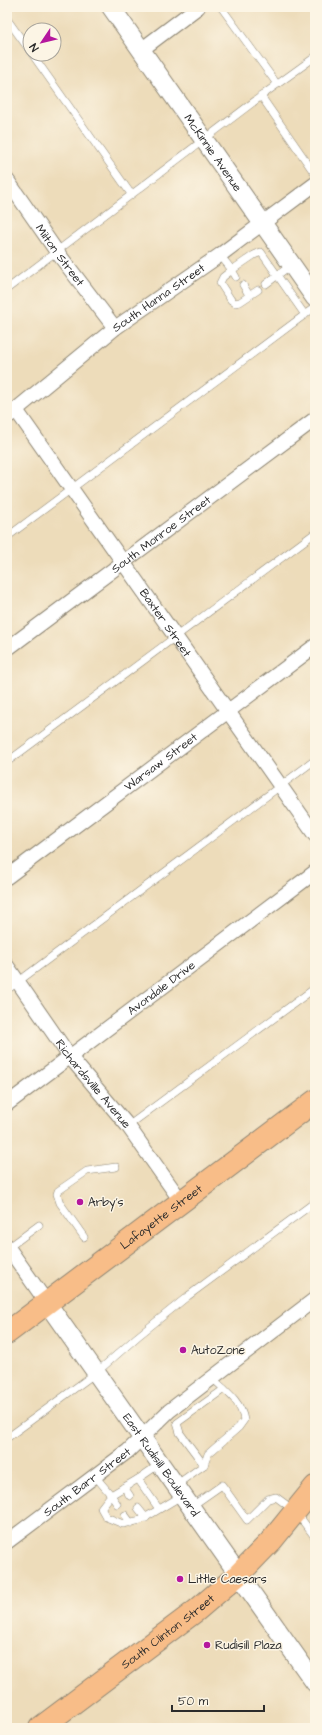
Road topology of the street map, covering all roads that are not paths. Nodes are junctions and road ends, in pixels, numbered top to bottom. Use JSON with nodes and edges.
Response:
{"nodes":[{"id":1,"x":111,"y":7,"type":"edge"},
{"id":2,"x":198,"y":7,"type":"edge"},
{"id":3,"x":221,"y":7,"type":"edge"},
{"id":4,"x":7,"y":19,"type":"edge"},
{"id":5,"x":22,"y":40,"type":"edge"},
{"id":6,"x":141,"y":50,"type":"junction"},
{"id":7,"x":315,"y":57,"type":"edge"},
{"id":8,"x":38,"y":62,"type":"edge"},
{"id":9,"x":277,"y":84,"type":"junction"},
{"id":10,"x":261,"y":96,"type":"junction"},
{"id":11,"x":205,"y":140,"type":"junction"},
{"id":12,"x":315,"y":174,"type":"edge"},
{"id":13,"x":7,"y":180,"type":"edge"},
{"id":14,"x":315,"y":184,"type":"edge"},
{"id":15,"x":132,"y":194,"type":"junction"},
{"id":16,"x":262,"y":223,"type":"junction"},
{"id":17,"x":57,"y":252,"type":"junction"},
{"id":18,"x":220,"y":255,"type":"junction"},
{"id":19,"x":244,"y":262,"type":"junction"},
{"id":20,"x":248,"y":269,"type":"dead end"},
{"id":21,"x":232,"y":270,"type":"junction"},
{"id":22,"x":285,"y":270,"type":"junction"},
{"id":23,"x":236,"y":277,"type":"dead end"},
{"id":24,"x":266,"y":284,"type":"dead end"},
{"id":25,"x":242,"y":285,"type":"dead end"},
{"id":26,"x":7,"y":289,"type":"edge"},
{"id":27,"x":258,"y":290,"type":"dead end"},
{"id":28,"x":249,"y":295,"type":"junction"},
{"id":29,"x":315,"y":298,"type":"edge"},
{"id":30,"x":315,"y":307,"type":"edge"},
{"id":31,"x":305,"y":315,"type":"junction"},
{"id":32,"x":115,"y":328,"type":"junction"},
{"id":33,"x":12,"y":413,"type":"edge"},
{"id":34,"x":315,"y":419,"type":"edge"},
{"id":35,"x":71,"y":488,"type":"junction"},
{"id":36,"x":315,"y":533,"type":"edge"},
{"id":37,"x":7,"y":537,"type":"edge"},
{"id":38,"x":123,"y":562,"type":"junction"},
{"id":39,"x":175,"y":638,"type":"junction"},
{"id":40,"x":315,"y":646,"type":"edge"},
{"id":41,"x":7,"y":649,"type":"edge"},
{"id":42,"x":229,"y":711,"type":"junction"},
{"id":43,"x":315,"y":760,"type":"edge"},
{"id":44,"x":7,"y":762,"type":"edge"},
{"id":45,"x":281,"y":786,"type":"junction"},
{"id":46,"x":315,"y":835,"type":"edge"},
{"id":47,"x":315,"y":872,"type":"edge"},
{"id":48,"x":7,"y":877,"type":"edge"},
{"id":49,"x":7,"y":966,"type":"edge"},
{"id":50,"x":18,"y":982,"type":"junction"},
{"id":51,"x":315,"y":988,"type":"edge"},
{"id":52,"x":7,"y":990,"type":"edge"},
{"id":53,"x":70,"y":1057,"type":"junction"},
{"id":54,"x":315,"y":1101,"type":"edge"},
{"id":55,"x":7,"y":1104,"type":"edge"},
{"id":56,"x":128,"y":1126,"type":"junction"},
{"id":57,"x":116,"y":1167,"type":"dead end"},
{"id":58,"x":181,"y":1201,"type":"junction"},
{"id":59,"x":315,"y":1202,"type":"edge"},
{"id":60,"x":39,"y":1225,"type":"dead end"},
{"id":61,"x":84,"y":1237,"type":"dead end"},
{"id":62,"x":8,"y":1247,"type":"edge"},
{"id":63,"x":315,"y":1299,"type":"edge"},
{"id":64,"x":47,"y":1303,"type":"junction"},
{"id":65,"x":7,"y":1333,"type":"edge"},
{"id":66,"x":96,"y":1372,"type":"junction"},
{"id":67,"x":212,"y":1378,"type":"junction"},
{"id":68,"x":224,"y":1389,"type":"junction"},
{"id":69,"x":142,"y":1437,"type":"junction"},
{"id":70,"x":7,"y":1438,"type":"edge"},
{"id":71,"x":161,"y":1463,"type":"junction"},
{"id":72,"x":204,"y":1464,"type":"junction"},
{"id":73,"x":95,"y":1476,"type":"junction"},
{"id":74,"x":138,"y":1479,"type":"junction"},
{"id":75,"x":124,"y":1487,"type":"junction"},
{"id":76,"x":315,"y":1487,"type":"edge"},
{"id":77,"x":111,"y":1495,"type":"junction"},
{"id":78,"x":184,"y":1495,"type":"junction"},
{"id":79,"x":130,"y":1496,"type":"dead end"},
{"id":80,"x":117,"y":1504,"type":"dead end"},
{"id":81,"x":138,"y":1508,"type":"dead end"},
{"id":82,"x":160,"y":1509,"type":"junction"},
{"id":83,"x":295,"y":1511,"type":"junction"},
{"id":84,"x":125,"y":1515,"type":"dead end"},
{"id":85,"x":146,"y":1518,"type":"junction"},
{"id":86,"x":131,"y":1523,"type":"junction"},
{"id":87,"x":315,"y":1537,"type":"edge"},
{"id":88,"x":7,"y":1542,"type":"edge"},
{"id":89,"x":240,"y":1574,"type":"junction"},
{"id":90,"x":315,"y":1683,"type":"edge"},
{"id":91,"x":40,"y":1728,"type":"edge"}],
"edges":[{"from":1,"to":6,"type":"street","name":"McKinnie Avenue"},
{"from":2,"to":6,"type":"street"},
{"from":3,"to":9,"type":"lane"},
{"from":4,"to":5,"type":"lane"},
{"from":6,"to":11,"type":"street","name":"McKinnie Avenue"},
{"from":7,"to":9,"type":"lane"},
{"from":8,"to":15,"type":"lane"},
{"from":9,"to":10,"type":"lane"},
{"from":10,"to":11,"type":"lane"},
{"from":10,"to":12,"type":"lane"},
{"from":11,"to":15,"type":"lane"},
{"from":11,"to":16,"type":"street","name":"McKinnie Avenue"},
{"from":13,"to":17,"type":"street","name":"Milton Street"},
{"from":14,"to":16,"type":"street","name":"South Hanna Street"},
{"from":15,"to":17,"type":"lane"},
{"from":16,"to":18,"type":"street","name":"South Hanna Street"},
{"from":16,"to":22,"type":"street","name":"McKinnie Avenue"},
{"from":17,"to":26,"type":"lane"},
{"from":17,"to":32,"type":"street","name":"Milton Street"},
{"from":18,"to":21,"type":"lane"},
{"from":18,"to":32,"type":"street","name":"South Hanna Street"},
{"from":19,"to":20,"type":"lane"},
{"from":19,"to":21,"type":"lane"},
{"from":19,"to":22,"type":"lane"},
{"from":21,"to":23,"type":"lane"},
{"from":21,"to":28,"type":"lane"},
{"from":22,"to":24,"type":"lane"},
{"from":22,"to":29,"type":"street","name":"McKinnie Avenue"},
{"from":22,"to":31,"type":"lane"},
{"from":25,"to":28,"type":"lane"},
{"from":27,"to":28,"type":"lane"},
{"from":30,"to":31,"type":"lane"},
{"from":31,"to":35,"type":"lane"},
{"from":32,"to":33,"type":"street","name":"South Hanna Street"},
{"from":33,"to":35,"type":"street","name":"Baxter Street"},
{"from":34,"to":38,"type":"street","name":"South Monroe Street"},
{"from":35,"to":37,"type":"lane"},
{"from":35,"to":38,"type":"street","name":"Baxter Street"},
{"from":36,"to":39,"type":"lane"},
{"from":38,"to":39,"type":"street","name":"Baxter Street"},
{"from":38,"to":41,"type":"street","name":"South Monroe Street"},
{"from":39,"to":42,"type":"street","name":"Baxter Street"},
{"from":39,"to":44,"type":"lane"},
{"from":40,"to":42,"type":"street","name":"Warsaw Street"},
{"from":42,"to":45,"type":"street","name":"Baxter Street"},
{"from":42,"to":48,"type":"street","name":"Warsaw Street"},
{"from":43,"to":45,"type":"lane"},
{"from":45,"to":46,"type":"street","name":"Baxter Street"},
{"from":45,"to":50,"type":"lane"},
{"from":47,"to":53,"type":"street","name":"Avondale Drive"},
{"from":49,"to":50,"type":"street","name":"Richardsville Avenue"},
{"from":50,"to":52,"type":"lane"},
{"from":50,"to":53,"type":"street","name":"Richardsville Avenue"},
{"from":51,"to":56,"type":"lane"},
{"from":53,"to":55,"type":"street","name":"Avondale Drive"},
{"from":53,"to":56,"type":"street","name":"Richardsville Avenue"},
{"from":54,"to":58,"type":"highway","name":"Lafayette Street"},
{"from":56,"to":58,"type":"street","name":"Richardsville Avenue"},
{"from":57,"to":61,"type":"lane"},
{"from":58,"to":64,"type":"highway","name":"Lafayette Street"},
{"from":59,"to":66,"type":"lane"},
{"from":60,"to":62,"type":"lane"},
{"from":62,"to":64,"type":"street","name":"East Rudisill Boulevard"},
{"from":63,"to":67,"type":"street","name":"South Barr Street"},
{"from":64,"to":65,"type":"highway","name":"Lafayette Street"},
{"from":64,"to":66,"type":"street","name":"East Rudisill Boulevard"},
{"from":66,"to":69,"type":"street","name":"East Rudisill Boulevard"},
{"from":66,"to":70,"type":"lane"},
{"from":67,"to":68,"type":"lane"},
{"from":67,"to":69,"type":"street","name":"South Barr Street"},
{"from":68,"to":72,"type":"lane"},
{"from":68,"to":72,"type":"lane"},
{"from":69,"to":71,"type":"street","name":"East Rudisill Boulevard"},
{"from":69,"to":73,"type":"street","name":"South Barr Street"},
{"from":71,"to":74,"type":"lane"},
{"from":71,"to":78,"type":"street","name":"East Rudisill Boulevard"},
{"from":72,"to":78,"type":"lane"},
{"from":73,"to":77,"type":"lane"},
{"from":73,"to":88,"type":"street","name":"South Barr Street"},
{"from":74,"to":75,"type":"lane"},
{"from":74,"to":82,"type":"lane"},
{"from":75,"to":77,"type":"lane"},
{"from":75,"to":79,"type":"lane"},
{"from":76,"to":83,"type":"highway","name":"South Clinton Street"},
{"from":77,"to":80,"type":"lane"},
{"from":77,"to":86,"type":"lane"},
{"from":78,"to":82,"type":"lane"},
{"from":78,"to":83,"type":"lane"},
{"from":78,"to":89,"type":"street","name":"East Rudisill Boulevard"},
{"from":81,"to":85,"type":"lane"},
{"from":82,"to":85,"type":"lane"},
{"from":83,"to":87,"type":"lane"},
{"from":83,"to":89,"type":"highway","name":"South Clinton Street"},
{"from":84,"to":86,"type":"lane"},
{"from":85,"to":86,"type":"lane"},
{"from":89,"to":90,"type":"street","name":"East Rudisill Boulevard"},
{"from":89,"to":91,"type":"highway","name":"South Clinton Street"}]}
